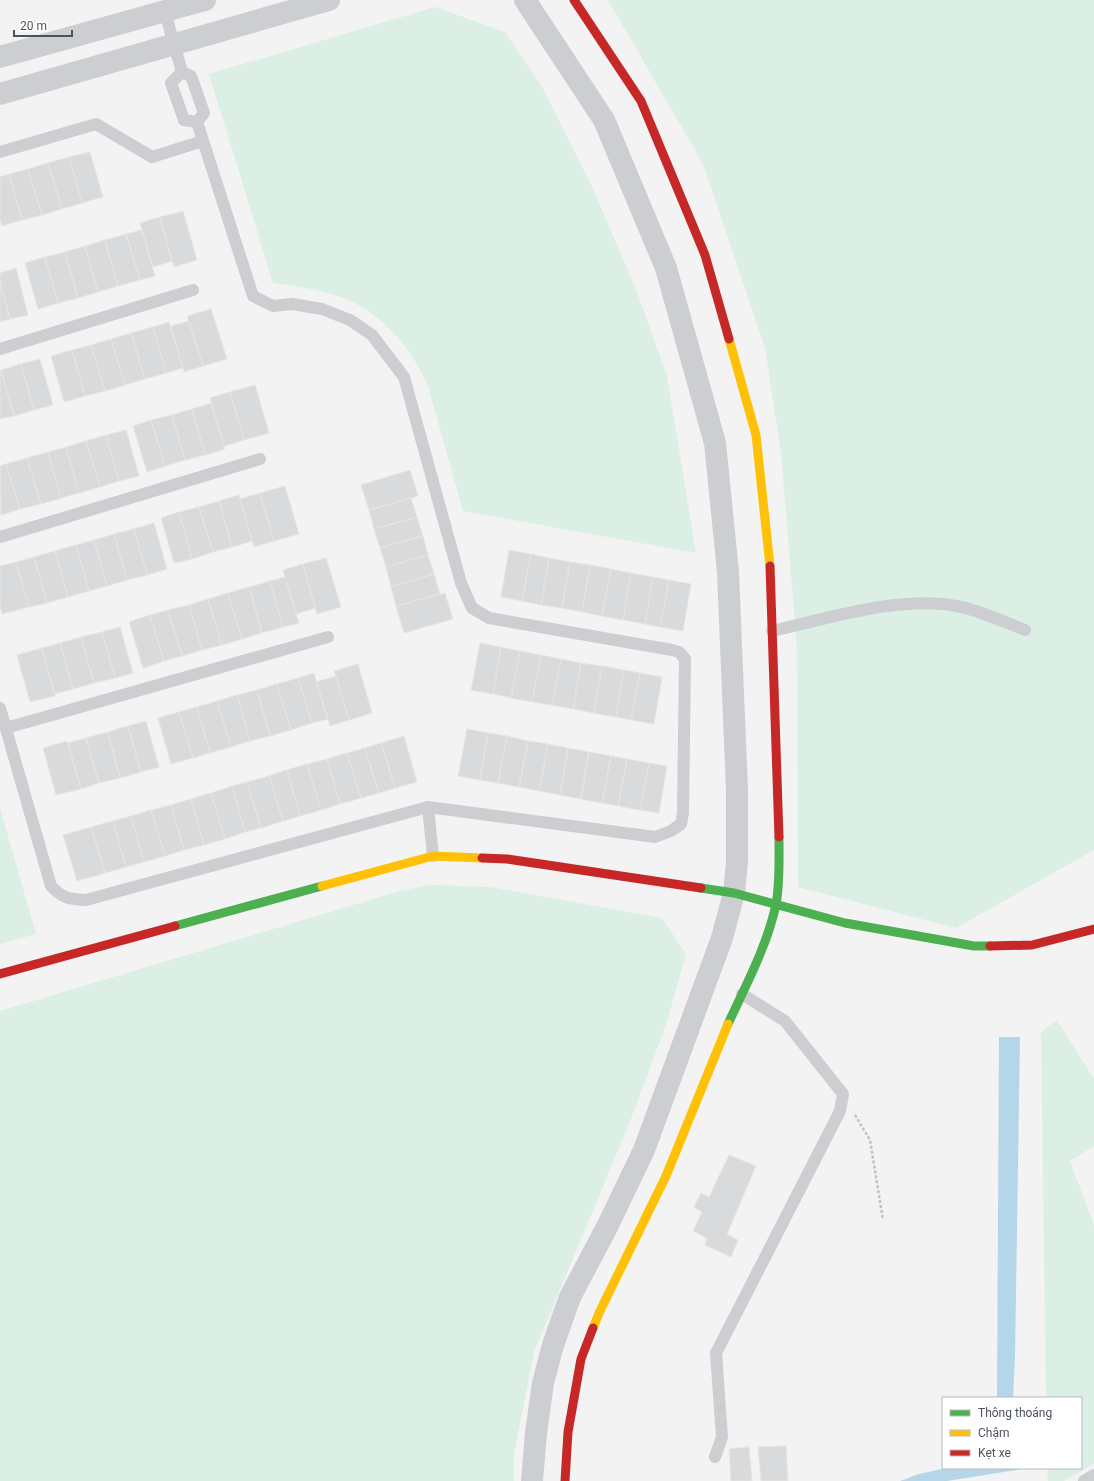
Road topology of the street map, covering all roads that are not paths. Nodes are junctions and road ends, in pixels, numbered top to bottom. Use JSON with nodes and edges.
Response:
{"nodes":[{"id":1,"x":206,"y":0,"type":"edge"},
{"id":2,"x":329,"y":0,"type":"edge"},
{"id":3,"x":525,"y":0,"type":"edge"},
{"id":4,"x":574,"y":0,"type":"edge"},
{"id":5,"x":165,"y":12,"type":"junction"},
{"id":6,"x":174,"y":45,"type":"junction"},
{"id":7,"x":0,"y":57,"type":"edge"},
{"id":8,"x":182,"y":72,"type":"junction"},
{"id":9,"x":0,"y":94,"type":"edge"},
{"id":10,"x":197,"y":122,"type":"junction"},
{"id":11,"x":203,"y":141,"type":"junction"},
{"id":12,"x":0,"y":152,"type":"edge"},
{"id":13,"x":193,"y":290,"type":"dead end"},
{"id":14,"x":0,"y":349,"type":"edge"},
{"id":15,"x":260,"y":459,"type":"dead end"},
{"id":16,"x":0,"y":537,"type":"edge"},
{"id":17,"x":1025,"y":630,"type":"dead end"},
{"id":18,"x":772,"y":631,"type":"junction"},
{"id":19,"x":328,"y":637,"type":"dead end"},
{"id":20,"x":0,"y":708,"type":"edge"},
{"id":21,"x":6,"y":728,"type":"junction"},
{"id":22,"x":428,"y":807,"type":"junction"},
{"id":23,"x":433,"y":856,"type":"junction"},
{"id":24,"x":734,"y":893,"type":"junction"},
{"id":25,"x":776,"y":904,"type":"junction"},
{"id":26,"x":1094,"y":929,"type":"edge"},
{"id":27,"x":0,"y":974,"type":"edge"},
{"id":28,"x":742,"y":994,"type":"junction"},
{"id":29,"x":715,"y":1457,"type":"dead end"},
{"id":30,"x":1094,"y":1475,"type":"edge"},
{"id":31,"x":532,"y":1481,"type":"edge"},
{"id":32,"x":565,"y":1481,"type":"edge"},
{"id":33,"x":1084,"y":1481,"type":"edge"}],
"edges":[{"from":1,"to":5,"type":"street"},
{"from":2,"to":6,"type":"street"},
{"from":3,"to":24,"type":"street"},
{"from":4,"to":18,"type":"street"},
{"from":5,"to":6,"type":"lane"},
{"from":5,"to":7,"type":"street"},
{"from":6,"to":8,"type":"lane"},
{"from":6,"to":9,"type":"street"},
{"from":8,"to":10,"type":"lane"},
{"from":8,"to":10,"type":"lane"},
{"from":10,"to":11,"type":"lane"},
{"from":11,"to":12,"type":"lane"},
{"from":11,"to":22,"type":"lane"},
{"from":13,"to":14,"type":"lane"},
{"from":15,"to":16,"type":"lane"},
{"from":17,"to":18,"type":"lane"},
{"from":18,"to":25,"type":"street"},
{"from":19,"to":21,"type":"lane"},
{"from":20,"to":21,"type":"lane"},
{"from":21,"to":22,"type":"lane"},
{"from":22,"to":23,"type":"lane"},
{"from":23,"to":24,"type":"street"},
{"from":23,"to":27,"type":"street"},
{"from":24,"to":25,"type":"street"},
{"from":24,"to":31,"type":"street"},
{"from":25,"to":26,"type":"street"},
{"from":25,"to":28,"type":"street"},
{"from":28,"to":29,"type":"lane"},
{"from":28,"to":32,"type":"street"},
{"from":30,"to":33,"type":"lane"}]}
